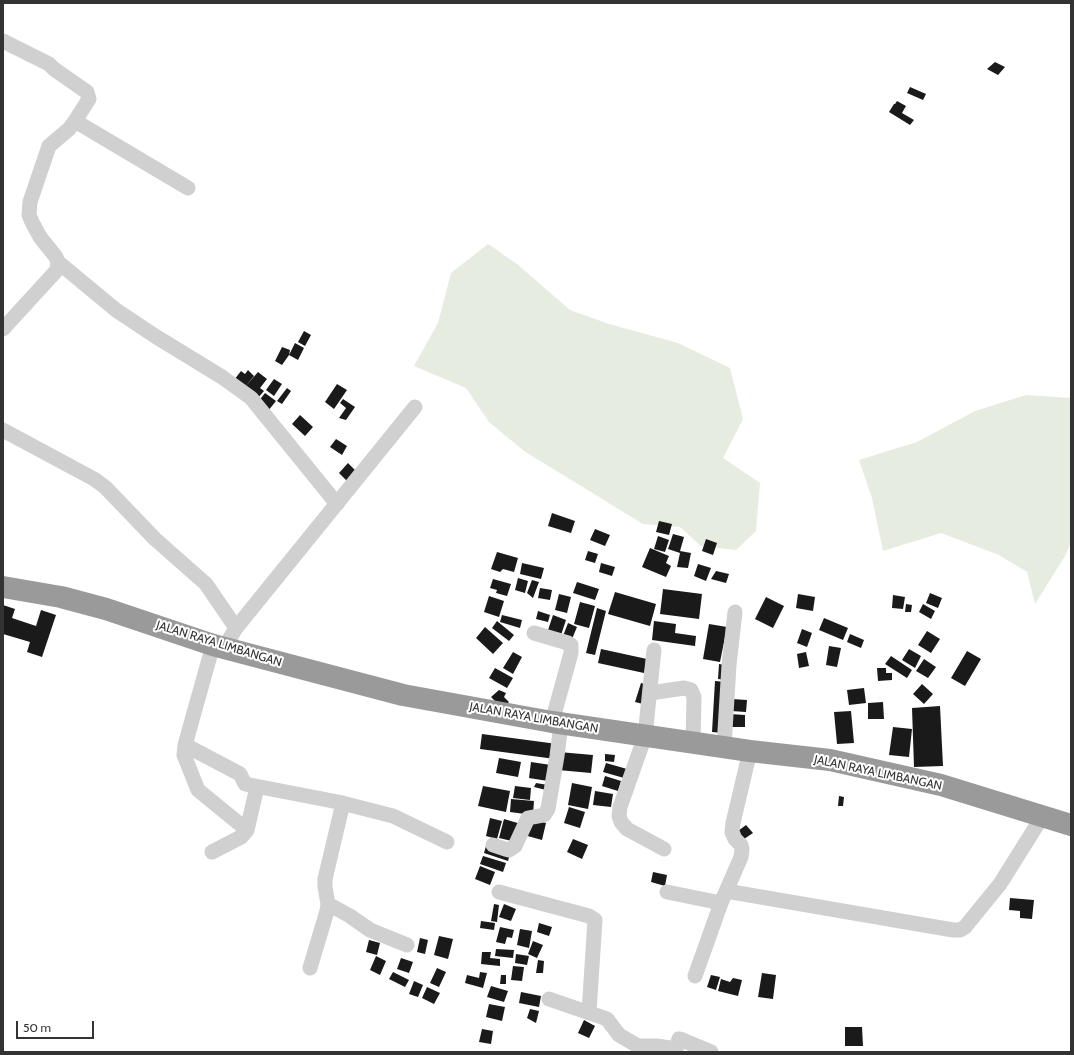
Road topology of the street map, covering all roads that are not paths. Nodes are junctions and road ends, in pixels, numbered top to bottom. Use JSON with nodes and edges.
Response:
{"nodes":[{"id":1,"x":3,"y":41,"type":"edge"},
{"id":2,"x":75,"y":121,"type":"junction"},
{"id":3,"x":188,"y":188,"type":"dead end"},
{"id":4,"x":58,"y":262,"type":"junction"},
{"id":5,"x":3,"y":329,"type":"edge"},
{"id":6,"x":415,"y":407,"type":"dead end"},
{"id":7,"x":3,"y":430,"type":"edge"},
{"id":8,"x":336,"y":504,"type":"junction"},
{"id":9,"x":3,"y":587,"type":"edge"},
{"id":10,"x":735,"y":612,"type":"dead end"},
{"id":11,"x":236,"y":628,"type":"junction"},
{"id":12,"x":534,"y":633,"type":"dead end"},
{"id":13,"x":218,"y":646,"type":"junction"},
{"id":14,"x":654,"y":650,"type":"dead end"},
{"id":15,"x":650,"y":693,"type":"junction"},
{"id":16,"x":557,"y":723,"type":"junction"},
{"id":17,"x":645,"y":736,"type":"junction"},
{"id":18,"x":693,"y":742,"type":"junction"},
{"id":19,"x":185,"y":745,"type":"junction"},
{"id":20,"x":724,"y":747,"type":"junction"},
{"id":21,"x":750,"y":752,"type":"junction"},
{"id":22,"x":257,"y":787,"type":"junction"},
{"id":23,"x":343,"y":803,"type":"junction"},
{"id":24,"x":1042,"y":817,"type":"junction"},
{"id":25,"x":1071,"y":825,"type":"edge"},
{"id":26,"x":247,"y":830,"type":"junction"},
{"id":27,"x":447,"y":842,"type":"dead end"},
{"id":28,"x":493,"y":845,"type":"dead end"},
{"id":29,"x":664,"y":849,"type":"dead end"},
{"id":30,"x":212,"y":852,"type":"dead end"},
{"id":31,"x":500,"y":892,"type":"dead end"},
{"id":32,"x":667,"y":892,"type":"dead end"},
{"id":33,"x":724,"y":897,"type":"junction"},
{"id":34,"x":328,"y":904,"type":"junction"},
{"id":35,"x":407,"y":945,"type":"dead end"},
{"id":36,"x":310,"y":968,"type":"dead end"},
{"id":37,"x":695,"y":976,"type":"dead end"},
{"id":38,"x":549,"y":999,"type":"dead end"},
{"id":39,"x":589,"y":1012,"type":"junction"},
{"id":40,"x":711,"y":1052,"type":"edge"}],
"edges":[{"from":1,"to":2,"type":"street"},
{"from":2,"to":3,"type":"street"},
{"from":2,"to":4,"type":"street"},
{"from":4,"to":5,"type":"street"},
{"from":4,"to":8,"type":"street"},
{"from":6,"to":8,"type":"street"},
{"from":7,"to":11,"type":"street"},
{"from":8,"to":11,"type":"street"},
{"from":9,"to":13,"type":"highway","name":"JALAN RAYA LIMBANGAN"},
{"from":10,"to":20,"type":"street"},
{"from":11,"to":13,"type":"street"},
{"from":12,"to":16,"type":"street"},
{"from":13,"to":16,"type":"highway","name":"JALAN RAYA LIMBANGAN"},
{"from":13,"to":19,"type":"street"},
{"from":14,"to":15,"type":"street"},
{"from":15,"to":17,"type":"street"},
{"from":15,"to":18,"type":"street"},
{"from":16,"to":17,"type":"highway","name":"JALAN RAYA LIMBANGAN"},
{"from":16,"to":28,"type":"street"},
{"from":17,"to":18,"type":"highway","name":"JALAN RAYA LIMBANGAN"},
{"from":17,"to":29,"type":"street"},
{"from":18,"to":20,"type":"highway","name":"JALAN RAYA LIMBANGAN"},
{"from":19,"to":22,"type":"street"},
{"from":19,"to":26,"type":"street"},
{"from":20,"to":21,"type":"highway","name":"JALAN RAYA LIMBANGAN"},
{"from":21,"to":24,"type":"highway","name":"JALAN RAYA LIMBANGAN"},
{"from":21,"to":33,"type":"street"},
{"from":22,"to":23,"type":"street"},
{"from":22,"to":26,"type":"street"},
{"from":23,"to":27,"type":"street"},
{"from":23,"to":34,"type":"street"},
{"from":24,"to":25,"type":"highway","name":"JALAN RAYA LIMBANGAN"},
{"from":24,"to":33,"type":"street"},
{"from":26,"to":30,"type":"street"},
{"from":31,"to":39,"type":"street"},
{"from":32,"to":33,"type":"street"},
{"from":33,"to":37,"type":"street"},
{"from":34,"to":35,"type":"street"},
{"from":34,"to":36,"type":"street"},
{"from":38,"to":39,"type":"street"},
{"from":39,"to":40,"type":"street"}]}
